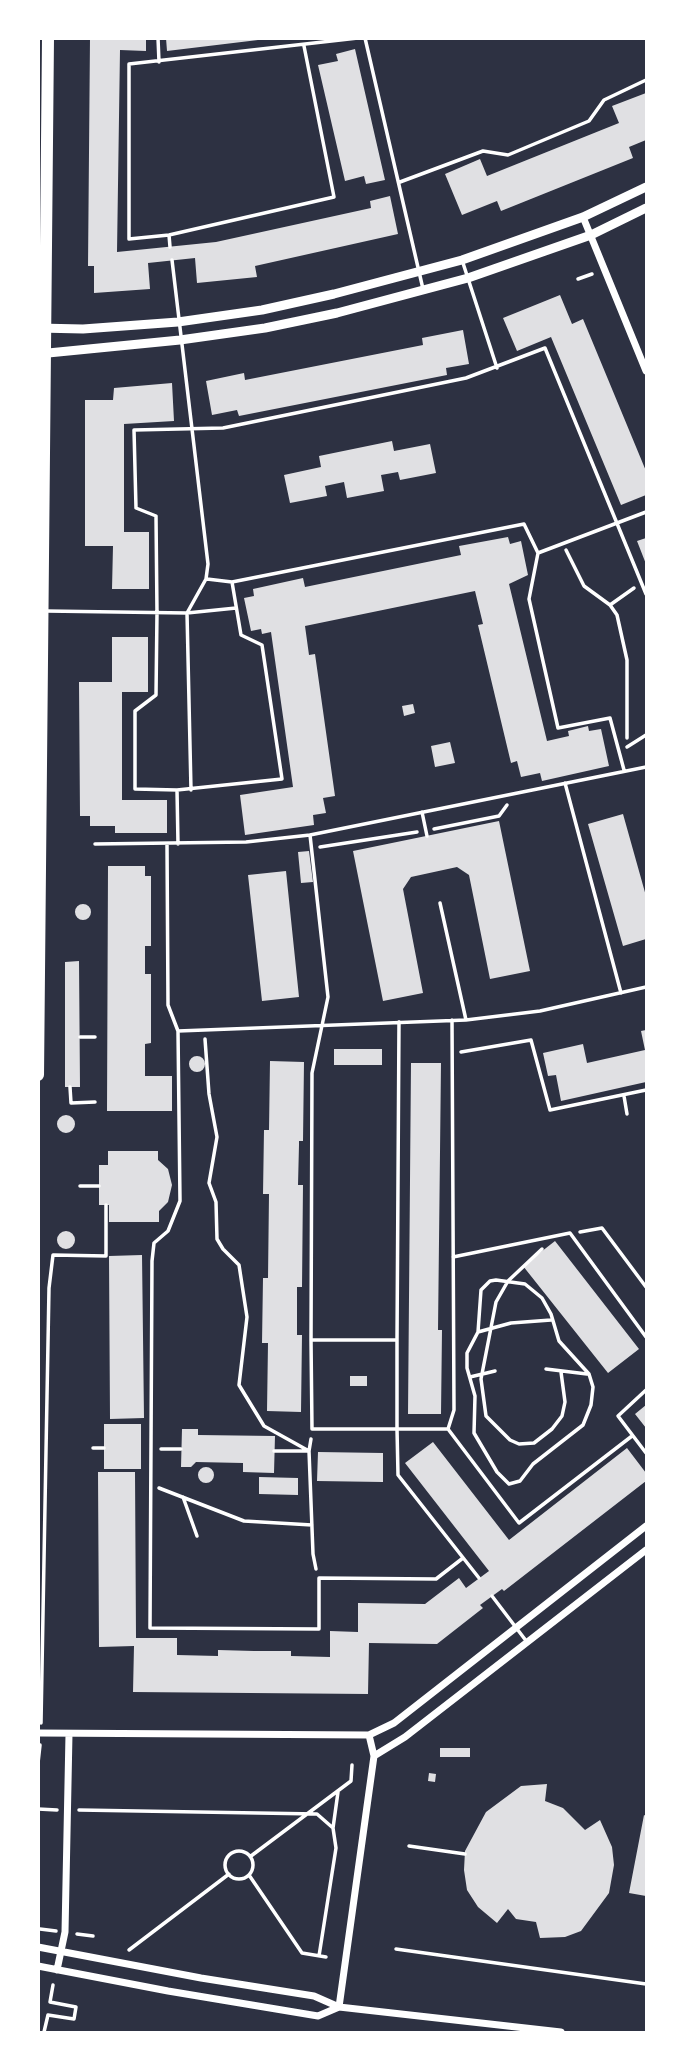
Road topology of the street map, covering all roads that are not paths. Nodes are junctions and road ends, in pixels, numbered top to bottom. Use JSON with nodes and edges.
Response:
{"nodes":[{"id":1,"x":48,"y":38,"type":"edge"},
{"id":2,"x":158,"y":38,"type":"edge"},
{"id":3,"x":358,"y":38,"type":"edge"},
{"id":4,"x":365,"y":38,"type":"edge"},
{"id":5,"x":304,"y":46,"type":"junction"},
{"id":6,"x":159,"y":62,"type":"junction"},
{"id":7,"x":646,"y":80,"type":"edge"},
{"id":8,"x":400,"y":182,"type":"junction"},
{"id":9,"x":646,"y":187,"type":"edge"},
{"id":10,"x":646,"y":208,"type":"edge"},
{"id":11,"x":583,"y":217,"type":"junction"},
{"id":12,"x":169,"y":235,"type":"junction"},
{"id":13,"x":590,"y":235,"type":"junction"},
{"id":14,"x":170,"y":247,"type":"dead end"},
{"id":15,"x":172,"y":260,"type":"dead end"},
{"id":16,"x":462,"y":260,"type":"junction"},
{"id":17,"x":419,"y":272,"type":"junction"},
{"id":18,"x":468,"y":278,"type":"junction"},
{"id":19,"x":424,"y":290,"type":"junction"},
{"id":20,"x":178,"y":322,"type":"junction"},
{"id":21,"x":42,"y":328,"type":"edge"},
{"id":22,"x":180,"y":340,"type":"junction"},
{"id":23,"x":42,"y":354,"type":"edge"},
{"id":24,"x":496,"y":368,"type":"junction"},
{"id":25,"x":646,"y":371,"type":"edge"},
{"id":26,"x":191,"y":429,"type":"junction"},
{"id":27,"x":646,"y":512,"type":"edge"},
{"id":28,"x":617,"y":522,"type":"junction"},
{"id":29,"x":538,"y":552,"type":"junction"},
{"id":30,"x":206,"y":579,"type":"junction"},
{"id":31,"x":232,"y":582,"type":"junction"},
{"id":32,"x":646,"y":594,"type":"edge"},
{"id":33,"x":236,"y":608,"type":"junction"},
{"id":34,"x":44,"y":611,"type":"junction"},
{"id":35,"x":157,"y":613,"type":"junction"},
{"id":36,"x":187,"y":613,"type":"junction"},
{"id":37,"x":646,"y":767,"type":"edge"},
{"id":38,"x":624,"y":770,"type":"junction"},
{"id":39,"x":565,"y":783,"type":"junction"},
{"id":40,"x":177,"y":790,"type":"junction"},
{"id":41,"x":191,"y":790,"type":"junction"},
{"id":42,"x":422,"y":812,"type":"junction"},
{"id":43,"x":427,"y":833,"type":"road end"},
{"id":44,"x":310,"y":835,"type":"junction"},
{"id":45,"x":95,"y":844,"type":"dead end"},
{"id":46,"x":167,"y":844,"type":"junction"},
{"id":47,"x":178,"y":844,"type":"junction"},
{"id":48,"x":440,"y":903,"type":"dead end"},
{"id":49,"x":646,"y":987,"type":"edge"},
{"id":50,"x":621,"y":993,"type":"junction"},
{"id":51,"x":452,"y":1020,"type":"junction"},
{"id":52,"x":466,"y":1020,"type":"junction"},
{"id":53,"x":399,"y":1022,"type":"junction"},
{"id":54,"x":322,"y":1026,"type":"junction"},
{"id":55,"x":178,"y":1031,"type":"junction"},
{"id":56,"x":38,"y":1075,"type":"edge"},
{"id":57,"x":453,"y":1257,"type":"junction"},
{"id":58,"x":646,"y":1337,"type":"edge"},
{"id":59,"x":311,"y":1340,"type":"junction"},
{"id":60,"x":397,"y":1340,"type":"junction"},
{"id":61,"x":646,"y":1390,"type":"edge"},
{"id":62,"x":397,"y":1429,"type":"junction"},
{"id":63,"x":448,"y":1429,"type":"junction"},
{"id":64,"x":632,"y":1436,"type":"junction"},
{"id":65,"x":646,"y":1453,"type":"edge"},
{"id":66,"x":646,"y":1526,"type":"edge"},
{"id":67,"x":646,"y":1550,"type":"edge"},
{"id":68,"x":463,"y":1558,"type":"junction"},
{"id":69,"x":479,"y":1578,"type":"dead end"},
{"id":70,"x":492,"y":1596,"type":"dead end"},
{"id":71,"x":516,"y":1628,"type":"junction"},
{"id":72,"x":527,"y":1643,"type":"junction"},
{"id":73,"x":38,"y":1733,"type":"edge"},
{"id":74,"x":69,"y":1734,"type":"junction"},
{"id":75,"x":369,"y":1735,"type":"junction"},
{"id":76,"x":374,"y":1756,"type":"junction"},
{"id":77,"x":38,"y":1947,"type":"edge"},
{"id":78,"x":61,"y":1952,"type":"junction"},
{"id":79,"x":38,"y":1966,"type":"edge"},
{"id":80,"x":57,"y":1970,"type":"junction"},
{"id":81,"x":339,"y":2007,"type":"junction"},
{"id":82,"x":561,"y":2032,"type":"edge"}],
"edges":[{"from":1,"to":21,"type":"main road"},
{"from":2,"to":6,"type":"lane"},
{"from":3,"to":5,"type":"lane"},
{"from":4,"to":8,"type":"lane"},
{"from":5,"to":6,"type":"lane"},
{"from":5,"to":12,"type":"lane"},
{"from":6,"to":12,"type":"lane"},
{"from":7,"to":8,"type":"lane"},
{"from":8,"to":17,"type":"lane"},
{"from":9,"to":11,"type":"street"},
{"from":10,"to":13,"type":"street"},
{"from":11,"to":13,"type":"street"},
{"from":11,"to":16,"type":"street"},
{"from":12,"to":14,"type":"lane"},
{"from":13,"to":18,"type":"street"},
{"from":13,"to":25,"type":"street"},
{"from":15,"to":20,"type":"lane"},
{"from":16,"to":17,"type":"street"},
{"from":16,"to":18,"type":"lane"},
{"from":17,"to":19,"type":"lane"},
{"from":17,"to":20,"type":"street"},
{"from":18,"to":19,"type":"street"},
{"from":18,"to":24,"type":"lane"},
{"from":19,"to":22,"type":"street"},
{"from":20,"to":21,"type":"street"},
{"from":20,"to":22,"type":"lane"},
{"from":21,"to":23,"type":"main road"},
{"from":22,"to":23,"type":"street"},
{"from":22,"to":26,"type":"lane"},
{"from":23,"to":34,"type":"main road"},
{"from":24,"to":26,"type":"lane"},
{"from":24,"to":28,"type":"lane"},
{"from":26,"to":30,"type":"lane"},
{"from":26,"to":35,"type":"lane"},
{"from":27,"to":28,"type":"lane"},
{"from":28,"to":29,"type":"lane"},
{"from":28,"to":32,"type":"lane"},
{"from":29,"to":31,"type":"lane"},
{"from":29,"to":38,"type":"lane"},
{"from":30,"to":31,"type":"lane"},
{"from":30,"to":36,"type":"lane"},
{"from":31,"to":33,"type":"lane"},
{"from":33,"to":36,"type":"lane"},
{"from":33,"to":41,"type":"lane"},
{"from":34,"to":35,"type":"lane"},
{"from":34,"to":56,"type":"main road"},
{"from":35,"to":36,"type":"lane"},
{"from":35,"to":40,"type":"lane"},
{"from":36,"to":41,"type":"lane"},
{"from":37,"to":38,"type":"lane"},
{"from":38,"to":39,"type":"lane"},
{"from":39,"to":42,"type":"lane"},
{"from":39,"to":50,"type":"lane"},
{"from":40,"to":41,"type":"lane"},
{"from":40,"to":47,"type":"lane"},
{"from":42,"to":43,"type":"lane"},
{"from":42,"to":44,"type":"lane"},
{"from":44,"to":47,"type":"lane"},
{"from":44,"to":54,"type":"lane"},
{"from":45,"to":46,"type":"lane"},
{"from":46,"to":47,"type":"lane"},
{"from":46,"to":55,"type":"lane"},
{"from":48,"to":52,"type":"lane"},
{"from":49,"to":50,"type":"lane"},
{"from":50,"to":52,"type":"lane"},
{"from":51,"to":52,"type":"lane"},
{"from":51,"to":53,"type":"lane"},
{"from":51,"to":57,"type":"lane"},
{"from":53,"to":54,"type":"lane"},
{"from":53,"to":60,"type":"lane"},
{"from":54,"to":55,"type":"lane"},
{"from":54,"to":59,"type":"lane"},
{"from":55,"to":68,"type":"lane"},
{"from":57,"to":58,"type":"lane"},
{"from":57,"to":63,"type":"lane"},
{"from":59,"to":60,"type":"lane"},
{"from":59,"to":62,"type":"lane"},
{"from":60,"to":62,"type":"lane"},
{"from":61,"to":64,"type":"lane"},
{"from":62,"to":63,"type":"lane"},
{"from":62,"to":68,"type":"lane"},
{"from":63,"to":64,"type":"lane"},
{"from":64,"to":65,"type":"lane"},
{"from":66,"to":71,"type":"street"},
{"from":67,"to":72,"type":"street"},
{"from":68,"to":69,"type":"lane"},
{"from":70,"to":71,"type":"lane"},
{"from":71,"to":72,"type":"lane"},
{"from":71,"to":75,"type":"street"},
{"from":72,"to":76,"type":"street"},
{"from":73,"to":74,"type":"street"},
{"from":74,"to":75,"type":"street"},
{"from":74,"to":78,"type":"street"},
{"from":75,"to":76,"type":"street"},
{"from":76,"to":81,"type":"street"},
{"from":77,"to":78,"type":"street"},
{"from":78,"to":80,"type":"street"},
{"from":78,"to":81,"type":"street"},
{"from":79,"to":80,"type":"street"},
{"from":80,"to":81,"type":"street"},
{"from":81,"to":82,"type":"street"}]}
